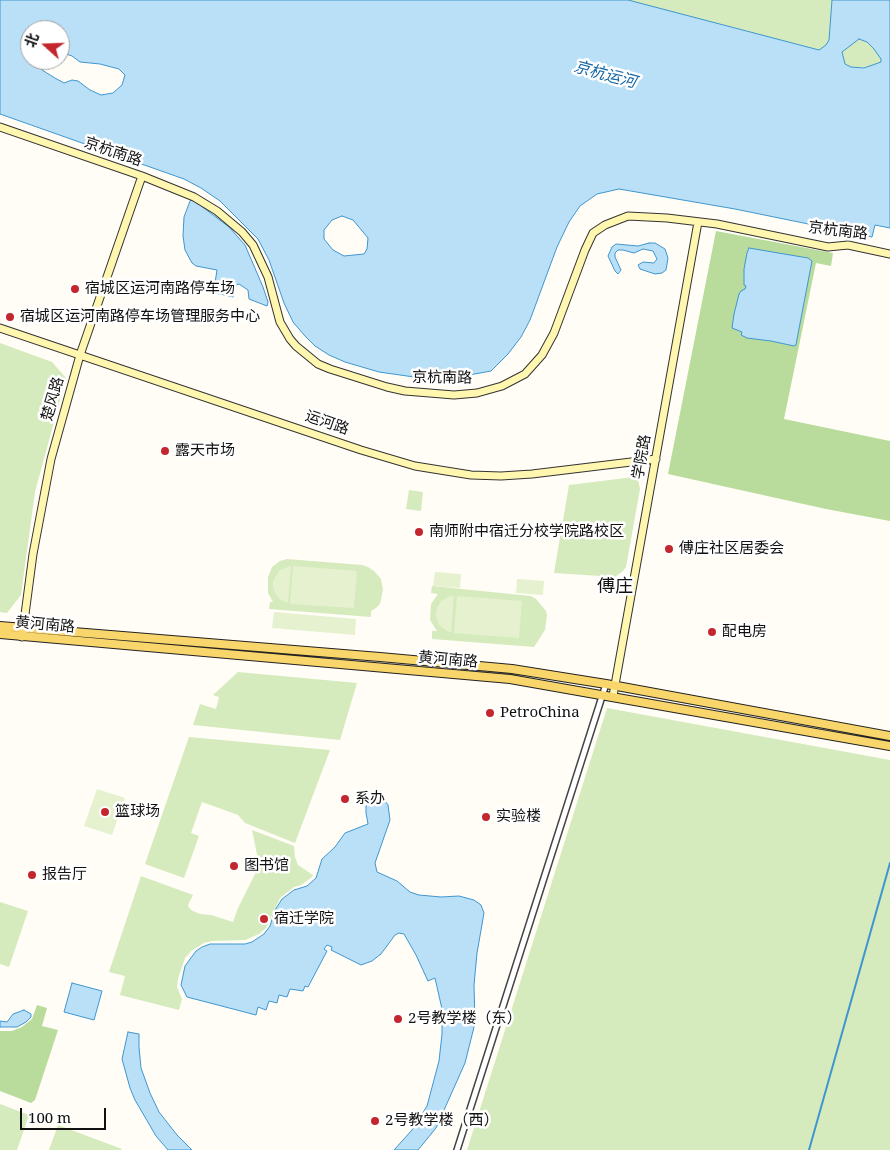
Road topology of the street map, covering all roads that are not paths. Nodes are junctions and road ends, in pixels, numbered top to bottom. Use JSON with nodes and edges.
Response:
{"nodes":[{"id":1,"x":0,"y":127,"type":"edge"},
{"id":2,"x":142,"y":176,"type":"junction"},
{"id":3,"x":698,"y":222,"type":"junction"},
{"id":4,"x":890,"y":254,"type":"edge"},
{"id":5,"x":0,"y":328,"type":"edge"},
{"id":6,"x":80,"y":355,"type":"junction"},
{"id":7,"x":656,"y":459,"type":"junction"},
{"id":8,"x":0,"y":626,"type":"edge"},
{"id":9,"x":23,"y":628,"type":"junction"},
{"id":10,"x":0,"y":634,"type":"edge"},
{"id":11,"x":22,"y":637,"type":"junction"},
{"id":12,"x":606,"y":684,"type":"junction"},
{"id":13,"x":616,"y":686,"type":"junction"},
{"id":14,"x":603,"y":695,"type":"junction"},
{"id":15,"x":613,"y":696,"type":"junction"},
{"id":16,"x":890,"y":736,"type":"edge"},
{"id":17,"x":890,"y":746,"type":"edge"},
{"id":18,"x":457,"y":1150,"type":"edge"}],
"edges":[{"from":1,"to":2,"type":"street","name":"京杭南路"},
{"from":2,"to":3,"type":"street","name":"京杭南路"},
{"from":2,"to":6,"type":"street","name":"楚风路"},
{"from":3,"to":4,"type":"street","name":"京杭南路"},
{"from":3,"to":7,"type":"street","name":"学院路"},
{"from":5,"to":6,"type":"street","name":"运河路"},
{"from":6,"to":7,"type":"street","name":"运河路"},
{"from":6,"to":9,"type":"street","name":"楚风路"},
{"from":7,"to":13,"type":"street","name":"学院路"},
{"from":8,"to":9,"type":"main road","name":"黄河南路"},
{"from":9,"to":11,"type":"street","name":"楚风路"},
{"from":9,"to":12,"type":"main road","name":"黄河南路"},
{"from":10,"to":11,"type":"main road","name":"黄河南路"},
{"from":11,"to":14,"type":"main road","name":"黄河南路"},
{"from":12,"to":13,"type":"main road","name":"黄河南路"},
{"from":12,"to":14,"type":"street"},
{"from":13,"to":15,"type":"street","name":"学院路"},
{"from":13,"to":16,"type":"main road","name":"黄河南路"},
{"from":14,"to":15,"type":"main road","name":"黄河南路"},
{"from":14,"to":18,"type":"street"},
{"from":15,"to":17,"type":"main road","name":"黄河南路"}]}
